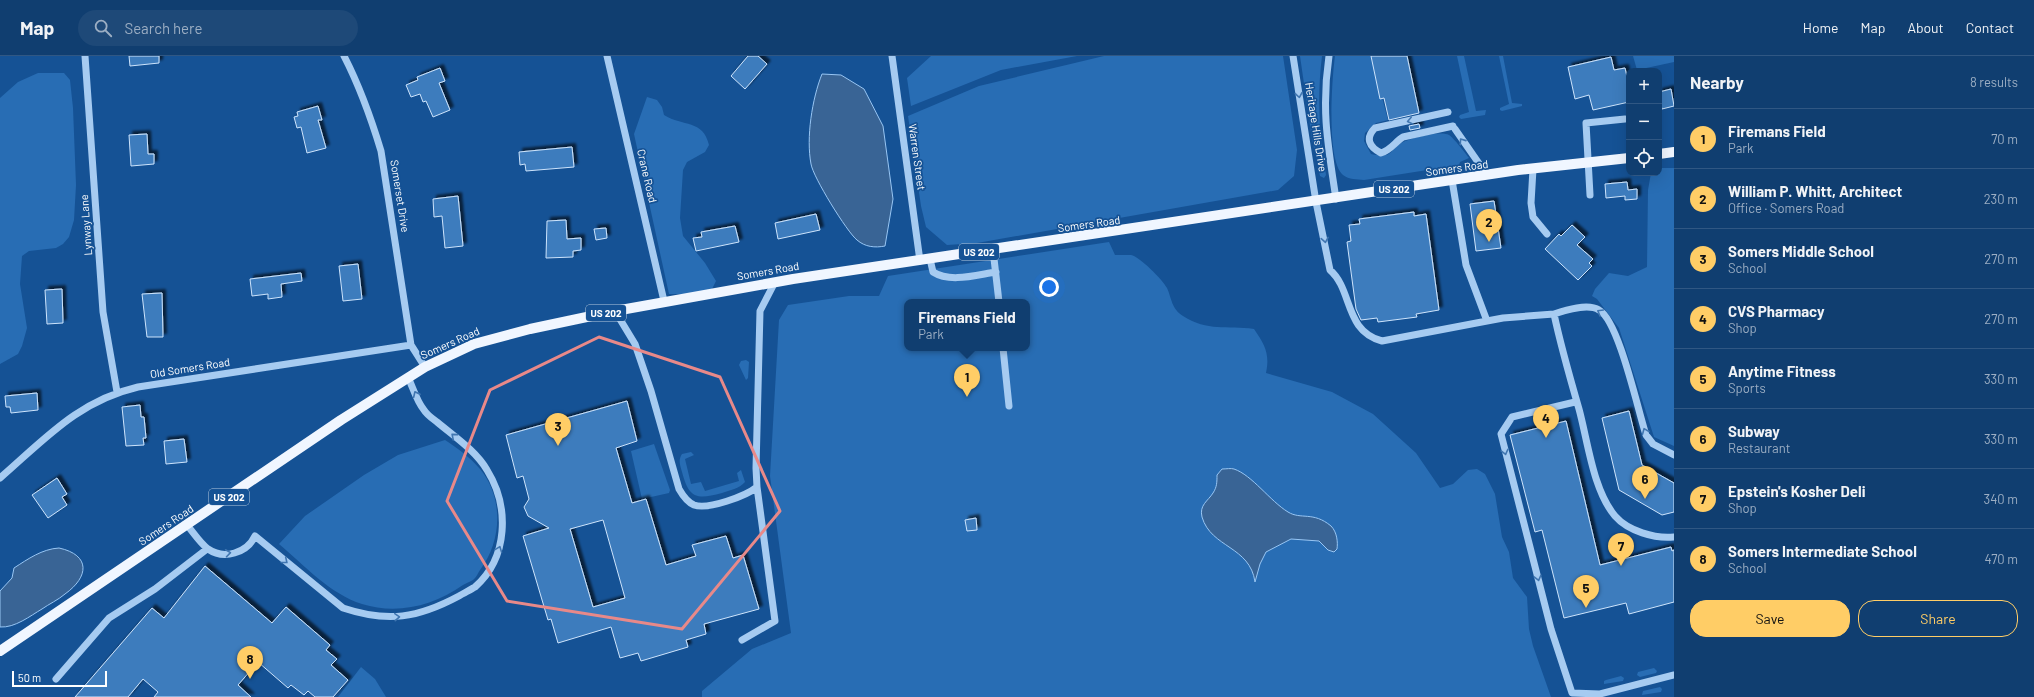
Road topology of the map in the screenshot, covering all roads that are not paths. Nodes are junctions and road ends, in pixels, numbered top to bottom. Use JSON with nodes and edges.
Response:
{"nodes":[{"id":1,"x":85,"y":56,"type":"edge"},
{"id":2,"x":344,"y":56,"type":"edge"},
{"id":3,"x":607,"y":56,"type":"edge"},
{"id":4,"x":892,"y":56,"type":"edge"},
{"id":5,"x":1293,"y":56,"type":"edge"},
{"id":6,"x":1329,"y":56,"type":"edge"},
{"id":7,"x":1448,"y":112,"type":"dead end"},
{"id":8,"x":1625,"y":119,"type":"dead end"},
{"id":9,"x":1674,"y":152,"type":"edge"},
{"id":10,"x":1662,"y":154,"type":"edge"},
{"id":11,"x":1626,"y":158,"type":"edge"},
{"id":12,"x":1589,"y":163,"type":"junction"},
{"id":13,"x":1533,"y":169,"type":"junction"},
{"id":14,"x":1486,"y":176,"type":"junction"},
{"id":15,"x":1452,"y":180,"type":"junction"},
{"id":16,"x":1590,"y":195,"type":"dead end"},
{"id":17,"x":1336,"y":199,"type":"junction"},
{"id":18,"x":1316,"y":202,"type":"junction"},
{"id":19,"x":1547,"y":234,"type":"dead end"},
{"id":20,"x":993,"y":250,"type":"junction"},
{"id":21,"x":925,"y":260,"type":"junction"},
{"id":22,"x":996,"y":272,"type":"junction"},
{"id":23,"x":775,"y":282,"type":"junction"},
{"id":24,"x":999,"y":299,"type":"edge"},
{"id":25,"x":664,"y":302,"type":"junction"},
{"id":26,"x":615,"y":311,"type":"junction"},
{"id":27,"x":1554,"y":314,"type":"junction"},
{"id":28,"x":1488,"y":321,"type":"junction"},
{"id":29,"x":411,"y":345,"type":"junction"},
{"id":30,"x":1003,"y":351,"type":"edge"},
{"id":31,"x":425,"y":367,"type":"junction"},
{"id":32,"x":408,"y":378,"type":"junction"},
{"id":33,"x":117,"y":392,"type":"junction"},
{"id":34,"x":1575,"y":402,"type":"junction"},
{"id":35,"x":1009,"y":406,"type":"dead end"},
{"id":36,"x":1674,"y":455,"type":"edge"},
{"id":37,"x":0,"y":478,"type":"edge"},
{"id":38,"x":757,"y":487,"type":"junction"},
{"id":39,"x":187,"y":525,"type":"junction"},
{"id":40,"x":1674,"y":537,"type":"edge"},
{"id":41,"x":207,"y":549,"type":"junction"},
{"id":42,"x":742,"y":640,"type":"dead end"},
{"id":43,"x":0,"y":651,"type":"edge"},
{"id":44,"x":1674,"y":676,"type":"edge"},
{"id":45,"x":56,"y":679,"type":"dead end"},
{"id":46,"x":1601,"y":695,"type":"edge"}],
"edges":[{"from":1,"to":33,"type":"street","name":"Lynway Lane"},
{"from":2,"to":29,"type":"street","name":"Somerset Drive"},
{"from":3,"to":25,"type":"street","name":"Crane Road"},
{"from":4,"to":21,"type":"street","name":"Warren Street"},
{"from":5,"to":18,"type":"street","name":"Heritage Hills Drive","one_way":true},
{"from":6,"to":17,"type":"street","name":"Heritage Hills Drive"},
{"from":7,"to":14,"type":"street"},
{"from":8,"to":12,"type":"street"},
{"from":9,"to":10,"type":"main road"},
{"from":11,"to":12,"type":"main road","name":"Somers Road","number":"US 202"},
{"from":12,"to":13,"type":"main road","name":"Somers Road","number":"US 202"},
{"from":12,"to":16,"type":"street"},
{"from":13,"to":14,"type":"main road","name":"Somers Road","number":"US 202"},
{"from":13,"to":19,"type":"street"},
{"from":14,"to":15,"type":"main road","name":"Somers Road","number":"US 202"},
{"from":15,"to":17,"type":"main road","name":"Somers Road","number":"US 202"},
{"from":15,"to":28,"type":"street"},
{"from":17,"to":18,"type":"main road","name":"Somers Road","number":"US 202"},
{"from":18,"to":20,"type":"main road","name":"Somers Road","number":"US 202"},
{"from":18,"to":28,"type":"street","name":"Heritage Hills Drive","one_way":true},
{"from":20,"to":21,"type":"main road","name":"Somers Road","number":"US 202"},
{"from":20,"to":22,"type":"street"},
{"from":21,"to":22,"type":"street"},
{"from":21,"to":23,"type":"main road","name":"Somers Road","number":"US 202"},
{"from":22,"to":24,"type":"street"},
{"from":23,"to":25,"type":"main road","name":"Somers Road","number":"US 202"},
{"from":23,"to":38,"type":"street"},
{"from":25,"to":26,"type":"main road","name":"Somers Road","number":"US 202"},
{"from":26,"to":31,"type":"main road","name":"Somers Road","number":"US 202"},
{"from":26,"to":38,"type":"street"},
{"from":27,"to":28,"type":"street","name":"Heritage Hills Drive"},
{"from":27,"to":34,"type":"street"},
{"from":36,"to":27,"type":"street","name":"Heritage Hills Drive","one_way":true},
{"from":29,"to":31,"type":"street"},
{"from":29,"to":33,"type":"street","name":"Old Somers Road"},
{"from":30,"to":35,"type":"street"},
{"from":31,"to":32,"type":"main road","name":"Somers Road","number":"US 202"},
{"from":32,"to":39,"type":"main road","name":"Somers Road","number":"US 202"},
{"from":41,"to":32,"type":"street","one_way":true},
{"from":33,"to":37,"type":"street","name":"Old Somers Road"},
{"from":34,"to":40,"type":"street"},
{"from":34,"to":46,"type":"street","one_way":true},
{"from":38,"to":42,"type":"street"},
{"from":39,"to":41,"type":"street"},
{"from":39,"to":43,"type":"main road","name":"Somers Road","number":"US 202"},
{"from":41,"to":45,"type":"street"},
{"from":44,"to":46,"type":"street"}]}
